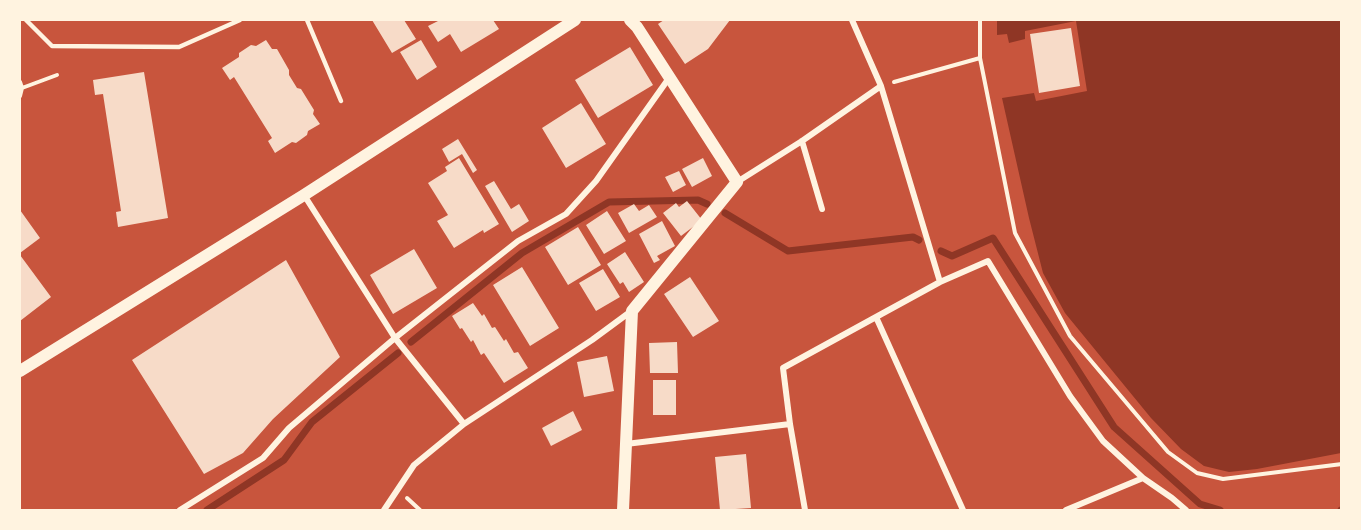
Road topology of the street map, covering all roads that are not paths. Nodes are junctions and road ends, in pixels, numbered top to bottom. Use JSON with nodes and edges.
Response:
{"nodes":[{"id":1,"x":26,"y":20,"type":"edge"},
{"id":2,"x":240,"y":20,"type":"edge"},
{"id":3,"x":307,"y":20,"type":"edge"},
{"id":4,"x":575,"y":20,"type":"edge"},
{"id":5,"x":630,"y":20,"type":"edge"},
{"id":6,"x":852,"y":20,"type":"edge"},
{"id":7,"x":670,"y":77,"type":"junction"},
{"id":8,"x":881,"y":86,"type":"junction"},
{"id":9,"x":341,"y":101,"type":"dead end"},
{"id":10,"x":802,"y":141,"type":"junction"},
{"id":11,"x":737,"y":182,"type":"junction"},
{"id":12,"x":304,"y":195,"type":"junction"},
{"id":13,"x":822,"y":209,"type":"dead end"},
{"id":14,"x":940,"y":282,"type":"junction"},
{"id":15,"x":632,"y":311,"type":"junction"},
{"id":16,"x":876,"y":317,"type":"junction"},
{"id":17,"x":394,"y":338,"type":"junction"},
{"id":18,"x":20,"y":371,"type":"edge"},
{"id":19,"x":464,"y":424,"type":"junction"},
{"id":20,"x":790,"y":424,"type":"junction"},
{"id":21,"x":626,"y":444,"type":"junction"},
{"id":22,"x":1143,"y":478,"type":"junction"},
{"id":23,"x":180,"y":510,"type":"edge"},
{"id":24,"x":384,"y":510,"type":"edge"},
{"id":25,"x":623,"y":510,"type":"edge"},
{"id":26,"x":805,"y":510,"type":"edge"},
{"id":27,"x":963,"y":510,"type":"edge"},
{"id":28,"x":1066,"y":510,"type":"edge"},
{"id":29,"x":1186,"y":510,"type":"edge"}],
"edges":[{"from":1,"to":2,"type":"lane"},
{"from":3,"to":9,"type":"lane"},
{"from":4,"to":12,"type":"main road"},
{"from":5,"to":7,"type":"main road"},
{"from":6,"to":8,"type":"street"},
{"from":7,"to":11,"type":"main road"},
{"from":7,"to":17,"type":"street"},
{"from":8,"to":10,"type":"street"},
{"from":8,"to":14,"type":"street"},
{"from":10,"to":11,"type":"street"},
{"from":10,"to":13,"type":"street"},
{"from":11,"to":15,"type":"main road"},
{"from":12,"to":17,"type":"street"},
{"from":12,"to":18,"type":"main road"},
{"from":14,"to":16,"type":"street"},
{"from":14,"to":22,"type":"street"},
{"from":15,"to":19,"type":"street"},
{"from":15,"to":21,"type":"main road"},
{"from":16,"to":20,"type":"street"},
{"from":16,"to":27,"type":"street"},
{"from":17,"to":19,"type":"street"},
{"from":17,"to":23,"type":"street"},
{"from":19,"to":24,"type":"street"},
{"from":20,"to":21,"type":"street"},
{"from":20,"to":26,"type":"street"},
{"from":21,"to":25,"type":"main road"},
{"from":22,"to":28,"type":"street"},
{"from":22,"to":29,"type":"street"}]}
